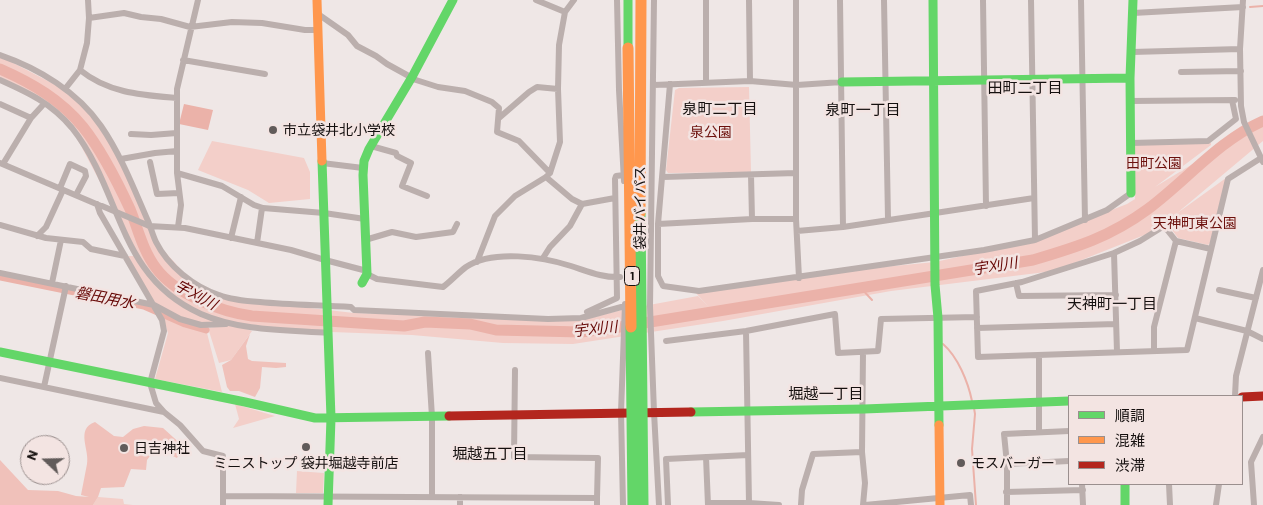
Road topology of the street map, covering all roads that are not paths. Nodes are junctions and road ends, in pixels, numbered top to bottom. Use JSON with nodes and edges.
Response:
{"nodes":[{"id":1,"x":88,"y":0,"type":"edge"},
{"id":2,"x":198,"y":0,"type":"edge"},
{"id":3,"x":317,"y":0,"type":"edge"},
{"id":4,"x":453,"y":0,"type":"edge"},
{"id":5,"x":536,"y":0,"type":"edge"},
{"id":6,"x":574,"y":0,"type":"edge"},
{"id":7,"x":618,"y":0,"type":"edge"},
{"id":8,"x":627,"y":0,"type":"edge"},
{"id":9,"x":642,"y":0,"type":"edge"},
{"id":10,"x":654,"y":0,"type":"edge"},
{"id":11,"x":706,"y":0,"type":"edge"},
{"id":12,"x":750,"y":0,"type":"edge"},
{"id":13,"x":796,"y":0,"type":"edge"},
{"id":14,"x":840,"y":0,"type":"edge"},
{"id":15,"x":884,"y":0,"type":"edge"},
{"id":16,"x":933,"y":0,"type":"edge"},
{"id":17,"x":983,"y":0,"type":"edge"},
{"id":18,"x":1031,"y":0,"type":"edge"},
{"id":19,"x":1081,"y":0,"type":"edge"},
{"id":20,"x":1133,"y":0,"type":"edge"},
{"id":21,"x":1243,"y":4,"type":"edge"},
{"id":22,"x":565,"y":12,"type":"junction"},
{"id":23,"x":1133,"y":13,"type":"junction"},
{"id":24,"x":318,"y":14,"type":"junction"},
{"id":25,"x":88,"y":18,"type":"junction"},
{"id":26,"x":190,"y":27,"type":"junction"},
{"id":27,"x":317,"y":30,"type":"junction"},
{"id":28,"x":1240,"y":49,"type":"junction"},
{"id":29,"x":1132,"y":52,"type":"junction"},
{"id":30,"x":0,"y":55,"type":"edge"},
{"id":31,"x":183,"y":60,"type":"junction"},
{"id":32,"x":80,"y":70,"type":"junction"},
{"id":33,"x":1241,"y":71,"type":"junction"},
{"id":34,"x":1181,"y":72,"type":"dead end"},
{"id":35,"x":265,"y":74,"type":"dead end"},
{"id":36,"x":412,"y":77,"type":"junction"},
{"id":37,"x":1130,"y":78,"type":"junction"},
{"id":38,"x":1083,"y":79,"type":"junction"},
{"id":39,"x":0,"y":80,"type":"edge"},
{"id":40,"x":984,"y":80,"type":"junction"},
{"id":41,"x":1032,"y":80,"type":"junction"},
{"id":42,"x":625,"y":81,"type":"dead end"},
{"id":43,"x":645,"y":81,"type":"dead end"},
{"id":44,"x":750,"y":81,"type":"junction"},
{"id":45,"x":706,"y":82,"type":"junction"},
{"id":46,"x":842,"y":82,"type":"junction"},
{"id":47,"x":885,"y":82,"type":"junction"},
{"id":48,"x":933,"y":82,"type":"junction"},
{"id":49,"x":670,"y":84,"type":"junction"},
{"id":50,"x":797,"y":85,"type":"junction"},
{"id":51,"x":654,"y":88,"type":"junction"},
{"id":52,"x":65,"y":89,"type":"junction"},
{"id":53,"x":558,"y":89,"type":"junction"},
{"id":54,"x":619,"y":90,"type":"junction"},
{"id":55,"x":176,"y":98,"type":"junction"},
{"id":56,"x":1232,"y":100,"type":"junction"},
{"id":57,"x":1131,"y":101,"type":"junction"},
{"id":58,"x":1241,"y":103,"type":"junction"},
{"id":59,"x":0,"y":104,"type":"edge"},
{"id":60,"x":42,"y":106,"type":"dead end"},
{"id":61,"x":31,"y":118,"type":"junction"},
{"id":62,"x":499,"y":118,"type":"junction"},
{"id":63,"x":177,"y":133,"type":"junction"},
{"id":64,"x":131,"y":134,"type":"dead end"},
{"id":65,"x":1131,"y":143,"type":"junction"},
{"id":66,"x":370,"y":146,"type":"junction"},
{"id":67,"x":177,"y":151,"type":"junction"},
{"id":68,"x":121,"y":159,"type":"junction"},
{"id":69,"x":1262,"y":160,"type":"edge"},
{"id":70,"x":150,"y":162,"type":"dead end"},
{"id":71,"x":2,"y":163,"type":"edge"},
{"id":72,"x":322,"y":163,"type":"junction"},
{"id":73,"x":363,"y":168,"type":"junction"},
{"id":74,"x":796,"y":173,"type":"junction"},
{"id":75,"x":177,"y":174,"type":"junction"},
{"id":76,"x":624,"y":174,"type":"junction"},
{"id":77,"x":548,"y":175,"type":"junction"},
{"id":78,"x":751,"y":175,"type":"junction"},
{"id":79,"x":663,"y":177,"type":"junction"},
{"id":80,"x":62,"y":189,"type":"junction"},
{"id":81,"x":179,"y":193,"type":"junction"},
{"id":82,"x":1132,"y":193,"type":"joint"},
{"id":83,"x":76,"y":195,"type":"junction"},
{"id":84,"x":427,"y":196,"type":"dead end"},
{"id":85,"x":241,"y":197,"type":"junction"},
{"id":86,"x":615,"y":198,"type":"junction"},
{"id":87,"x":1034,"y":198,"type":"junction"},
{"id":88,"x":582,"y":204,"type":"junction"},
{"id":89,"x":99,"y":205,"type":"junction"},
{"id":90,"x":986,"y":206,"type":"junction"},
{"id":91,"x":262,"y":208,"type":"junction"},
{"id":92,"x":324,"y":213,"type":"junction"},
{"id":93,"x":934,"y":214,"type":"junction"},
{"id":94,"x":365,"y":219,"type":"junction"},
{"id":95,"x":752,"y":219,"type":"junction"},
{"id":96,"x":796,"y":219,"type":"junction"},
{"id":97,"x":888,"y":219,"type":"junction"},
{"id":98,"x":1085,"y":220,"type":"junction"},
{"id":99,"x":457,"y":224,"type":"dead end"},
{"id":100,"x":658,"y":224,"type":"junction"},
{"id":101,"x":0,"y":225,"type":"edge"},
{"id":102,"x":149,"y":226,"type":"junction"},
{"id":103,"x":178,"y":227,"type":"junction"},
{"id":104,"x":843,"y":227,"type":"junction"},
{"id":105,"x":797,"y":232,"type":"junction"},
{"id":106,"x":37,"y":236,"type":"junction"},
{"id":107,"x":231,"y":238,"type":"junction"},
{"id":108,"x":62,"y":240,"type":"junction"},
{"id":109,"x":365,"y":240,"type":"junction"},
{"id":110,"x":1036,"y":240,"type":"junction"},
{"id":111,"x":1176,"y":241,"type":"junction"},
{"id":112,"x":257,"y":243,"type":"junction"},
{"id":113,"x":1211,"y":249,"type":"junction"},
{"id":114,"x":1114,"y":253,"type":"junction"},
{"id":115,"x":124,"y":256,"type":"junction"},
{"id":116,"x":136,"y":256,"type":"junction"},
{"id":117,"x":935,"y":256,"type":"junction"},
{"id":118,"x":543,"y":258,"type":"junction"},
{"id":119,"x":325,"y":260,"type":"junction"},
{"id":120,"x":476,"y":262,"type":"junction"},
{"id":121,"x":1263,"y":270,"type":"edge"},
{"id":122,"x":0,"y":273,"type":"edge"},
{"id":123,"x":365,"y":276,"type":"junction"},
{"id":124,"x":618,"y":277,"type":"junction"},
{"id":125,"x":799,"y":278,"type":"junction"},
{"id":126,"x":52,"y":283,"type":"junction"},
{"id":127,"x":1016,"y":283,"type":"junction"},
{"id":128,"x":66,"y":286,"type":"junction"},
{"id":129,"x":1219,"y":290,"type":"dead end"},
{"id":130,"x":1116,"y":295,"type":"junction"},
{"id":131,"x":1256,"y":298,"type":"junction"},
{"id":132,"x":154,"y":305,"type":"junction"},
{"id":133,"x":328,"y":305,"type":"junction"},
{"id":134,"x":626,"y":306,"type":"junction"},
{"id":135,"x":977,"y":317,"type":"junction"},
{"id":136,"x":581,"y":318,"type":"junction"},
{"id":137,"x":938,"y":318,"type":"junction"},
{"id":138,"x":1194,"y":318,"type":"junction"},
{"id":139,"x":233,"y":324,"type":"junction"},
{"id":140,"x":1116,"y":324,"type":"junction"},
{"id":141,"x":977,"y":328,"type":"junction"},
{"id":142,"x":746,"y":330,"type":"junction"},
{"id":143,"x":1247,"y":330,"type":"junction"},
{"id":144,"x":328,"y":332,"type":"junction"},
{"id":145,"x":1263,"y":338,"type":"edge"},
{"id":146,"x":666,"y":340,"type":"dead end"},
{"id":147,"x":1154,"y":351,"type":"junction"},
{"id":148,"x":0,"y":352,"type":"edge"},
{"id":149,"x":863,"y":352,"type":"junction"},
{"id":150,"x":1117,"y":352,"type":"junction"},
{"id":151,"x":428,"y":353,"type":"dead end"},
{"id":152,"x":1039,"y":355,"type":"junction"},
{"id":153,"x":48,"y":362,"type":"junction"},
{"id":154,"x":516,"y":370,"type":"dead end"},
{"id":155,"x":0,"y":378,"type":"edge"},
{"id":156,"x":150,"y":383,"type":"junction"},
{"id":157,"x":44,"y":387,"type":"junction"},
{"id":158,"x":1235,"y":395,"type":"edge"},
{"id":159,"x":1263,"y":396,"type":"edge"},
{"id":160,"x":1243,"y":397,"type":"edge"},
{"id":161,"x":637,"y":398,"type":"junction"},
{"id":162,"x":1040,"y":401,"type":"junction"},
{"id":163,"x":1068,"y":401,"type":"edge"},
{"id":164,"x":939,"y":405,"type":"junction"},
{"id":165,"x":864,"y":409,"type":"junction"},
{"id":166,"x":747,"y":410,"type":"junction"},
{"id":167,"x":164,"y":412,"type":"junction"},
{"id":168,"x":621,"y":412,"type":"junction"},
{"id":169,"x":654,"y":412,"type":"junction"},
{"id":170,"x":514,"y":415,"type":"junction"},
{"id":171,"x":432,"y":417,"type":"junction"},
{"id":172,"x":331,"y":418,"type":"junction"},
{"id":173,"x":1068,"y":431,"type":"edge"},
{"id":174,"x":1039,"y":432,"type":"junction"},
{"id":175,"x":1263,"y":437,"type":"edge"},
{"id":176,"x":862,"y":452,"type":"junction"},
{"id":177,"x":748,"y":455,"type":"junction"},
{"id":178,"x":706,"y":457,"type":"junction"},
{"id":179,"x":1068,"y":461,"type":"edge"},
{"id":180,"x":1007,"y":464,"type":"junction"},
{"id":181,"x":1125,"y":485,"type":"edge"},
{"id":182,"x":1169,"y":485,"type":"edge"},
{"id":183,"x":1219,"y":485,"type":"edge"},
{"id":184,"x":1083,"y":487,"type":"edge"},
{"id":185,"x":1006,"y":492,"type":"junction"},
{"id":186,"x":223,"y":496,"type":"junction"},
{"id":187,"x":380,"y":496,"type":"junction"},
{"id":188,"x":432,"y":497,"type":"junction"},
{"id":189,"x":460,"y":497,"type":"junction"},
{"id":190,"x":328,"y":500,"type":"edge"},
{"id":191,"x":515,"y":501,"type":"edge"},
{"id":192,"x":940,"y":501,"type":"edge"},
{"id":193,"x":557,"y":502,"type":"edge"},
{"id":194,"x":597,"y":502,"type":"edge"},
{"id":195,"x":750,"y":503,"type":"junction"},
{"id":196,"x":708,"y":504,"type":"edge"},
{"id":197,"x":223,"y":505,"type":"edge"},
{"id":198,"x":380,"y":505,"type":"edge"},
{"id":199,"x":460,"y":505,"type":"edge"},
{"id":200,"x":623,"y":505,"type":"edge"},
{"id":201,"x":628,"y":505,"type":"edge"},
{"id":202,"x":633,"y":505,"type":"edge"},
{"id":203,"x":643,"y":505,"type":"edge"},
{"id":204,"x":651,"y":505,"type":"edge"},
{"id":205,"x":660,"y":505,"type":"edge"},
{"id":206,"x":668,"y":505,"type":"edge"},
{"id":207,"x":779,"y":505,"type":"edge"},
{"id":208,"x":801,"y":505,"type":"edge"},
{"id":209,"x":864,"y":505,"type":"edge"},
{"id":210,"x":971,"y":505,"type":"edge"},
{"id":211,"x":1007,"y":505,"type":"edge"},
{"id":212,"x":1083,"y":505,"type":"edge"},
{"id":213,"x":1125,"y":505,"type":"edge"},
{"id":214,"x":1170,"y":505,"type":"edge"},
{"id":215,"x":1216,"y":505,"type":"edge"},
{"id":216,"x":1254,"y":505,"type":"edge"}],
"edges":[{"from":1,"to":25,"type":"street"},
{"from":2,"to":26,"type":"street"},
{"from":3,"to":24,"type":"main road"},
{"from":4,"to":36,"type":"main road"},
{"from":5,"to":22,"type":"street"},
{"from":6,"to":22,"type":"street"},
{"from":7,"to":54,"type":"street"},
{"from":8,"to":161,"type":"main road","name":"袋井バイパス","number":"1","bridge":true},
{"from":9,"to":161,"type":"main road","name":"袋井バイパス","number":"1","bridge":true},
{"from":10,"to":51,"type":"street"},
{"from":11,"to":45,"type":"street"},
{"from":12,"to":44,"type":"street"},
{"from":13,"to":50,"type":"street"},
{"from":14,"to":46,"type":"street"},
{"from":15,"to":47,"type":"street"},
{"from":16,"to":48,"type":"main road"},
{"from":17,"to":40,"type":"street"},
{"from":18,"to":41,"type":"street"},
{"from":19,"to":38,"type":"street"},
{"from":20,"to":23,"type":"main road"},
{"from":21,"to":23,"type":"street"},
{"from":21,"to":28,"type":"street"},
{"from":22,"to":53,"type":"street"},
{"from":23,"to":29,"type":"main road"},
{"from":24,"to":27,"type":"main road"},
{"from":24,"to":36,"type":"street"},
{"from":25,"to":26,"type":"street"},
{"from":25,"to":32,"type":"street"},
{"from":26,"to":27,"type":"street"},
{"from":26,"to":31,"type":"street"},
{"from":27,"to":72,"type":"main road"},
{"from":28,"to":29,"type":"street"},
{"from":28,"to":33,"type":"street"},
{"from":29,"to":37,"type":"main road"},
{"from":30,"to":52,"type":"street"},
{"from":31,"to":35,"type":"street"},
{"from":31,"to":55,"type":"street"},
{"from":32,"to":52,"type":"street"},
{"from":32,"to":55,"type":"street"},
{"from":33,"to":34,"type":"street"},
{"from":33,"to":58,"type":"street"},
{"from":36,"to":62,"type":"street"},
{"from":36,"to":66,"type":"main road"},
{"from":37,"to":38,"type":"main road"},
{"from":37,"to":57,"type":"main road"},
{"from":38,"to":41,"type":"main road"},
{"from":38,"to":98,"type":"street"},
{"from":39,"to":116,"type":"street"},
{"from":40,"to":41,"type":"main road"},
{"from":40,"to":48,"type":"main road"},
{"from":40,"to":90,"type":"street"},
{"from":41,"to":87,"type":"street"},
{"from":42,"to":54,"type":"street"},
{"from":43,"to":51,"type":"street"},
{"from":44,"to":45,"type":"street"},
{"from":44,"to":50,"type":"street"},
{"from":45,"to":49,"type":"street"},
{"from":46,"to":47,"type":"main road"},
{"from":46,"to":50,"type":"street"},
{"from":46,"to":104,"type":"street"},
{"from":47,"to":48,"type":"main road"},
{"from":47,"to":97,"type":"street"},
{"from":48,"to":93,"type":"main road"},
{"from":49,"to":51,"type":"street"},
{"from":49,"to":79,"type":"street"},
{"from":50,"to":74,"type":"street"},
{"from":51,"to":169,"type":"street"},
{"from":52,"to":68,"type":"street"},
{"from":53,"to":62,"type":"street"},
{"from":53,"to":77,"type":"street"},
{"from":54,"to":76,"type":"street"},
{"from":55,"to":63,"type":"street"},
{"from":56,"to":57,"type":"street"},
{"from":56,"to":58,"type":"street"},
{"from":56,"to":65,"type":"street"},
{"from":57,"to":65,"type":"main road"},
{"from":58,"to":69,"type":"street"},
{"from":59,"to":61,"type":"street"},
{"from":60,"to":61,"type":"street"},
{"from":61,"to":71,"type":"street"},
{"from":62,"to":77,"type":"street"},
{"from":63,"to":64,"type":"street"},
{"from":63,"to":67,"type":"street"},
{"from":65,"to":82,"type":"main road"},
{"from":66,"to":73,"type":"main road"},
{"from":66,"to":84,"type":"street"},
{"from":67,"to":68,"type":"street"},
{"from":67,"to":75,"type":"street"},
{"from":68,"to":102,"type":"street"},
{"from":69,"to":113,"type":"street"},
{"from":70,"to":81,"type":"street"},
{"from":71,"to":80,"type":"street"},
{"from":72,"to":73,"type":"street"},
{"from":72,"to":92,"type":"main road"},
{"from":73,"to":94,"type":"main road"},
{"from":74,"to":78,"type":"street"},
{"from":74,"to":96,"type":"street"},
{"from":75,"to":81,"type":"street"},
{"from":75,"to":85,"type":"street"},
{"from":76,"to":86,"type":"street"},
{"from":76,"to":134,"type":"street"},
{"from":77,"to":88,"type":"street"},
{"from":77,"to":120,"type":"street"},
{"from":78,"to":79,"type":"street"},
{"from":78,"to":95,"type":"street"},
{"from":79,"to":100,"type":"street"},
{"from":80,"to":83,"type":"street"},
{"from":80,"to":83,"type":"street"},
{"from":80,"to":106,"type":"street"},
{"from":81,"to":103,"type":"street"},
{"from":82,"to":98,"type":"street"},
{"from":83,"to":89,"type":"street"},
{"from":85,"to":91,"type":"street"},
{"from":85,"to":107,"type":"street"},
{"from":86,"to":88,"type":"street"},
{"from":86,"to":124,"type":"street"},
{"from":87,"to":90,"type":"street"},
{"from":87,"to":110,"type":"street"},
{"from":88,"to":118,"type":"street"},
{"from":89,"to":102,"type":"street","bridge":true},
{"from":89,"to":115,"type":"street"},
{"from":90,"to":93,"type":"street"},
{"from":91,"to":92,"type":"street"},
{"from":91,"to":112,"type":"street"},
{"from":92,"to":94,"type":"street"},
{"from":92,"to":119,"type":"main road"},
{"from":93,"to":97,"type":"street"},
{"from":93,"to":117,"type":"main road"},
{"from":94,"to":109,"type":"main road"},
{"from":95,"to":96,"type":"street"},
{"from":95,"to":100,"type":"street"},
{"from":96,"to":105,"type":"street"},
{"from":97,"to":104,"type":"street"},
{"from":98,"to":110,"type":"street"},
{"from":99,"to":109,"type":"street"},
{"from":100,"to":125,"type":"street"},
{"from":101,"to":106,"type":"street"},
{"from":102,"to":103,"type":"street"},
{"from":102,"to":133,"type":"street"},
{"from":103,"to":107,"type":"street"},
{"from":104,"to":105,"type":"street"},
{"from":105,"to":125,"type":"street"},
{"from":106,"to":108,"type":"street"},
{"from":107,"to":112,"type":"street"},
{"from":108,"to":115,"type":"street"},
{"from":108,"to":126,"type":"street"},
{"from":109,"to":123,"type":"main road"},
{"from":110,"to":117,"type":"street"},
{"from":111,"to":113,"type":"street"},
{"from":111,"to":114,"type":"street"},
{"from":111,"to":147,"type":"street"},
{"from":112,"to":119,"type":"street"},
{"from":113,"to":138,"type":"street"},
{"from":114,"to":127,"type":"street"},
{"from":114,"to":130,"type":"street"},
{"from":115,"to":116,"type":"street"},
{"from":115,"to":132,"type":"street"},
{"from":116,"to":139,"type":"street"},
{"from":117,"to":125,"type":"street"},
{"from":117,"to":137,"type":"main road"},
{"from":118,"to":120,"type":"street"},
{"from":118,"to":124,"type":"street"},
{"from":119,"to":123,"type":"street"},
{"from":119,"to":133,"type":"main road"},
{"from":120,"to":123,"type":"street"},
{"from":121,"to":131,"type":"street"},
{"from":122,"to":126,"type":"street"},
{"from":124,"to":136,"type":"street"},
{"from":126,"to":128,"type":"street"},
{"from":127,"to":130,"type":"street"},
{"from":127,"to":135,"type":"street"},
{"from":128,"to":132,"type":"street"},
{"from":128,"to":153,"type":"street"},
{"from":129,"to":131,"type":"street"},
{"from":130,"to":140,"type":"street"},
{"from":131,"to":143,"type":"street"},
{"from":132,"to":139,"type":"street"},
{"from":132,"to":156,"type":"street"},
{"from":133,"to":136,"type":"street"},
{"from":133,"to":144,"type":"main road"},
{"from":134,"to":136,"type":"street"},
{"from":134,"to":168,"type":"street"},
{"from":135,"to":137,"type":"street"},
{"from":135,"to":141,"type":"street"},
{"from":137,"to":149,"type":"street"},
{"from":137,"to":164,"type":"main road"},
{"from":138,"to":143,"type":"street"},
{"from":138,"to":147,"type":"street"},
{"from":139,"to":144,"type":"street"},
{"from":140,"to":141,"type":"street"},
{"from":140,"to":150,"type":"street"},
{"from":141,"to":152,"type":"street"},
{"from":142,"to":146,"type":"street"},
{"from":142,"to":149,"type":"street"},
{"from":142,"to":166,"type":"street"},
{"from":143,"to":145,"type":"street"},
{"from":143,"to":158,"type":"street"},
{"from":144,"to":172,"type":"main road"},
{"from":147,"to":150,"type":"street"},
{"from":148,"to":153,"type":"main road"},
{"from":149,"to":165,"type":"street"},
{"from":150,"to":152,"type":"street"},
{"from":151,"to":171,"type":"street"},
{"from":152,"to":162,"type":"street"},
{"from":153,"to":156,"type":"main road"},
{"from":153,"to":157,"type":"street"},
{"from":154,"to":170,"type":"street"},
{"from":155,"to":157,"type":"street"},
{"from":156,"to":167,"type":"street"},
{"from":156,"to":172,"type":"main road"},
{"from":157,"to":167,"type":"street"},
{"from":159,"to":160,"type":"main road"},
{"from":161,"to":201,"type":"main road","bridge":true},
{"from":161,"to":202,"type":"main road","name":"袋井バイパス","number":"1","bridge":true},
{"from":161,"to":203,"type":"main road","name":"袋井バイパス","number":"1","bridge":true},
{"from":161,"to":204,"type":"main road","bridge":true},
{"from":162,"to":163,"type":"main road"},
{"from":162,"to":164,"type":"main road"},
{"from":162,"to":174,"type":"street"},
{"from":164,"to":165,"type":"main road"},
{"from":164,"to":192,"type":"main road"},
{"from":165,"to":166,"type":"main road"},
{"from":165,"to":176,"type":"street"},
{"from":166,"to":169,"type":"main road"},
{"from":166,"to":177,"type":"street"},
{"from":167,"to":186,"type":"street"},
{"from":168,"to":169,"type":"main road"},
{"from":168,"to":170,"type":"main road"},
{"from":168,"to":200,"type":"street"},
{"from":169,"to":205,"type":"street"},
{"from":170,"to":171,"type":"main road"},
{"from":170,"to":194,"type":"street"},
{"from":171,"to":172,"type":"main road"},
{"from":171,"to":188,"type":"street"},
{"from":172,"to":190,"type":"main road"},
{"from":173,"to":174,"type":"street"},
{"from":174,"to":180,"type":"street"},
{"from":175,"to":216,"type":"street"},
{"from":176,"to":208,"type":"street"},
{"from":176,"to":209,"type":"street"},
{"from":177,"to":178,"type":"street"},
{"from":177,"to":195,"type":"street"},
{"from":178,"to":196,"type":"street"},
{"from":178,"to":206,"type":"street"},
{"from":179,"to":180,"type":"street"},
{"from":180,"to":185,"type":"street"},
{"from":181,"to":213,"type":"main road"},
{"from":182,"to":214,"type":"street"},
{"from":183,"to":215,"type":"street"},
{"from":184,"to":185,"type":"street"},
{"from":184,"to":212,"type":"street"},
{"from":185,"to":211,"type":"street"},
{"from":186,"to":190,"type":"street"},
{"from":186,"to":197,"type":"street"},
{"from":187,"to":188,"type":"street"},
{"from":187,"to":190,"type":"street"},
{"from":187,"to":198,"type":"street"},
{"from":188,"to":189,"type":"street"},
{"from":189,"to":191,"type":"street"},
{"from":189,"to":199,"type":"street"},
{"from":191,"to":193,"type":"street"},
{"from":192,"to":209,"type":"street"},
{"from":192,"to":210,"type":"street"},
{"from":193,"to":194,"type":"street"},
{"from":195,"to":196,"type":"street"},
{"from":195,"to":207,"type":"street"}]}
